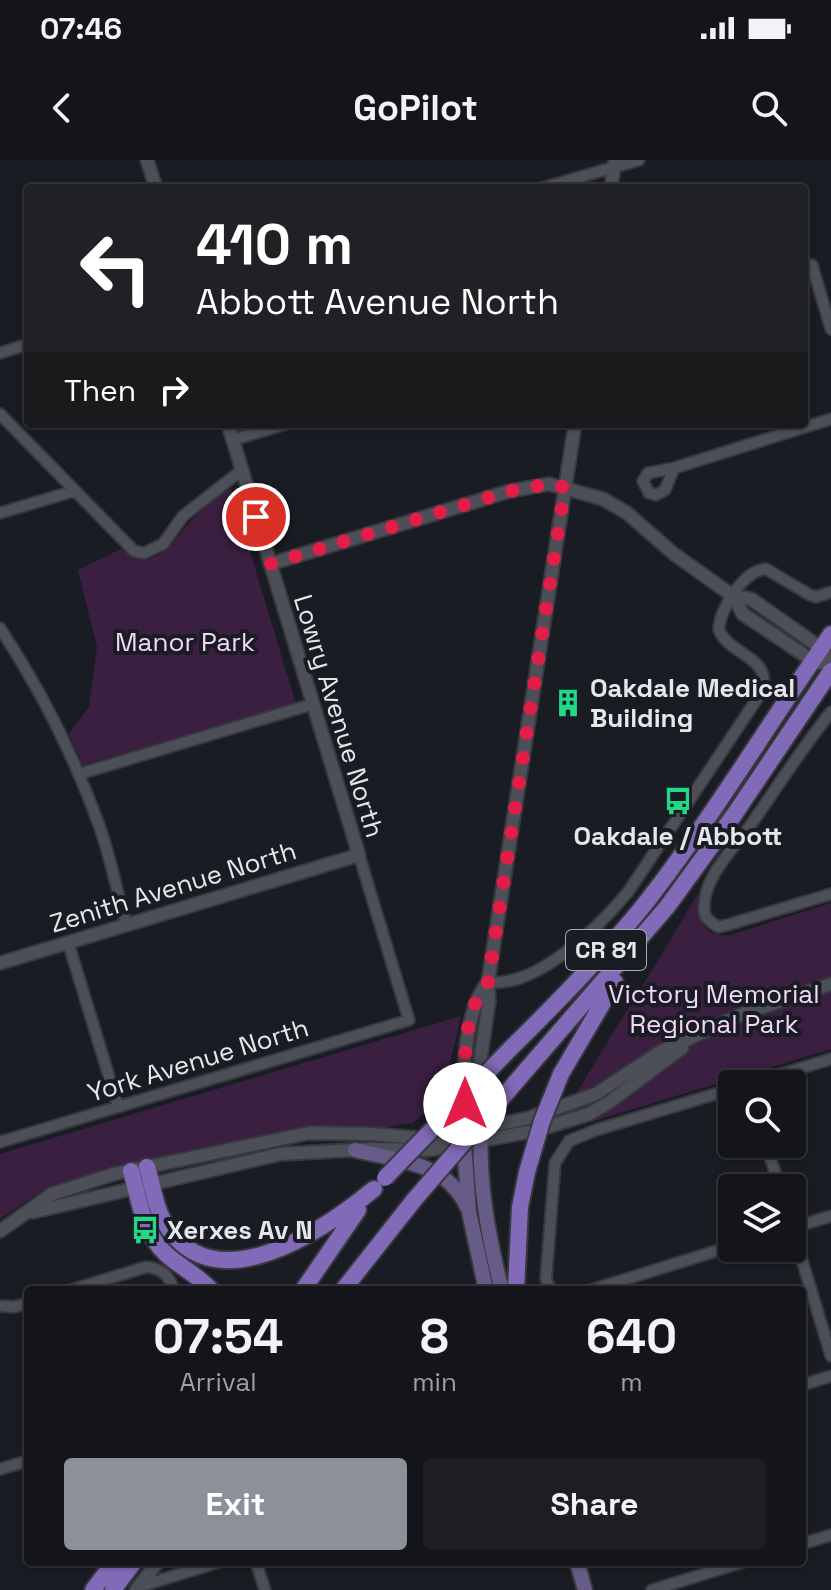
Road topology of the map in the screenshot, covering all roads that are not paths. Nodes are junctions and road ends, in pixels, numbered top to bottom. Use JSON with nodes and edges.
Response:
{"nodes":[{"id":1,"x":147,"y":160,"type":"edge"},
{"id":2,"x":639,"y":160,"type":"edge"},
{"id":3,"x":614,"y":164,"type":"edge"},
{"id":4,"x":155,"y":184,"type":"edge"},
{"id":5,"x":554,"y":184,"type":"edge"},
{"id":6,"x":612,"y":184,"type":"edge"},
{"id":7,"x":808,"y":267,"type":"edge"},
{"id":8,"x":831,"y":329,"type":"edge"},
{"id":9,"x":24,"y":345,"type":"edge"},
{"id":10,"x":0,"y":353,"type":"edge"},
{"id":11,"x":0,"y":414,"type":"edge"},
{"id":12,"x":831,"y":419,"type":"edge"},
{"id":13,"x":808,"y":426,"type":"edge"},
{"id":14,"x":229,"y":428,"type":"edge"},
{"id":15,"x":272,"y":428,"type":"edge"},
{"id":16,"x":574,"y":428,"type":"edge"},
{"id":17,"x":802,"y":428,"type":"edge"},
{"id":18,"x":232,"y":440,"type":"junction"},
{"id":19,"x":674,"y":468,"type":"dead end"},
{"id":20,"x":242,"y":470,"type":"junction"},
{"id":21,"x":565,"y":487,"type":"junction"},
{"id":22,"x":74,"y":491,"type":"junction"},
{"id":23,"x":0,"y":513,"type":"edge"},
{"id":24,"x":270,"y":564,"type":"junction"},
{"id":25,"x":831,"y":592,"type":"edge"},
{"id":26,"x":733,"y":596,"type":"junction"},
{"id":27,"x":0,"y":628,"type":"edge"},
{"id":28,"x":831,"y":634,"type":"edge"},
{"id":29,"x":825,"y":661,"type":"edge"},
{"id":30,"x":313,"y":704,"type":"junction"},
{"id":31,"x":831,"y":712,"type":"edge"},
{"id":32,"x":79,"y":774,"type":"junction"},
{"id":33,"x":359,"y":855,"type":"junction"},
{"id":34,"x":831,"y":894,"type":"edge"},
{"id":35,"x":667,"y":907,"type":"junction"},
{"id":36,"x":126,"y":924,"type":"junction"},
{"id":37,"x":68,"y":942,"type":"junction"},
{"id":38,"x":0,"y":963,"type":"edge"},
{"id":39,"x":488,"y":982,"type":"junction"},
{"id":40,"x":831,"y":984,"type":"edge"},
{"id":41,"x":409,"y":1020,"type":"joint"},
{"id":42,"x":831,"y":1059,"type":"edge"},
{"id":43,"x":795,"y":1070,"type":"edge"},
{"id":44,"x":718,"y":1093,"type":"edge"},
{"id":45,"x":118,"y":1106,"type":"junction"},
{"id":46,"x":481,"y":1135,"type":"junction"},
{"id":47,"x":464,"y":1138,"type":"junction"},
{"id":48,"x":0,"y":1142,"type":"edge"},
{"id":49,"x":355,"y":1150,"type":"junction"},
{"id":50,"x":141,"y":1177,"type":"junction"},
{"id":51,"x":380,"y":1184,"type":"junction"},
{"id":52,"x":469,"y":1212,"type":"junction"},
{"id":53,"x":831,"y":1216,"type":"edge"},
{"id":54,"x":806,"y":1224,"type":"edge"},
{"id":55,"x":0,"y":1231,"type":"edge"},
{"id":56,"x":718,"y":1250,"type":"edge"},
{"id":57,"x":802,"y":1262,"type":"edge"},
{"id":58,"x":498,"y":1275,"type":"junction"},
{"id":59,"x":84,"y":1286,"type":"edge"},
{"id":60,"x":172,"y":1286,"type":"edge"},
{"id":61,"x":207,"y":1286,"type":"edge"},
{"id":62,"x":306,"y":1286,"type":"edge"},
{"id":63,"x":346,"y":1286,"type":"edge"},
{"id":64,"x":488,"y":1286,"type":"edge"},
{"id":65,"x":491,"y":1286,"type":"edge"},
{"id":66,"x":501,"y":1286,"type":"edge"},
{"id":67,"x":516,"y":1286,"type":"edge"},
{"id":68,"x":549,"y":1286,"type":"edge"},
{"id":69,"x":604,"y":1286,"type":"edge"},
{"id":70,"x":24,"y":1304,"type":"edge"},
{"id":71,"x":2,"y":1306,"type":"dead end"},
{"id":72,"x":831,"y":1356,"type":"edge"},
{"id":73,"x":831,"y":1376,"type":"edge"},
{"id":74,"x":806,"y":1384,"type":"edge"},
{"id":75,"x":24,"y":1462,"type":"edge"},
{"id":76,"x":0,"y":1469,"type":"edge"},
{"id":77,"x":831,"y":1535,"type":"edge"},
{"id":78,"x":806,"y":1543,"type":"edge"},
{"id":79,"x":111,"y":1566,"type":"edge"},
{"id":80,"x":131,"y":1566,"type":"edge"},
{"id":81,"x":155,"y":1566,"type":"edge"},
{"id":82,"x":206,"y":1566,"type":"edge"},
{"id":83,"x":257,"y":1566,"type":"edge"},
{"id":84,"x":578,"y":1566,"type":"edge"},
{"id":85,"x":730,"y":1566,"type":"edge"},
{"id":86,"x":137,"y":1588,"type":"edge"},
{"id":87,"x":93,"y":1590,"type":"edge"},
{"id":88,"x":113,"y":1590,"type":"edge"},
{"id":89,"x":265,"y":1590,"type":"edge"},
{"id":90,"x":585,"y":1590,"type":"edge"},
{"id":91,"x":652,"y":1590,"type":"edge"}],
"edges":[{"from":1,"to":4,"type":"street"},
{"from":2,"to":3,"type":"street"},
{"from":3,"to":5,"type":"street"},
{"from":3,"to":6,"type":"street"},
{"from":7,"to":8,"type":"street"},
{"from":9,"to":10,"type":"street"},
{"from":11,"to":22,"type":"street"},
{"from":12,"to":13,"type":"street"},
{"from":14,"to":18,"type":"street","name":"Lowry Avenue North"},
{"from":15,"to":18,"type":"street"},
{"from":16,"to":21,"type":"street"},
{"from":17,"to":19,"type":"street"},
{"from":18,"to":20,"type":"street","name":"Lowry Avenue North"},
{"from":20,"to":22,"type":"street"},
{"from":20,"to":24,"type":"street","name":"Lowry Avenue North"},
{"from":21,"to":24,"type":"street"},
{"from":21,"to":26,"type":"street"},
{"from":21,"to":39,"type":"street"},
{"from":22,"to":23,"type":"street"},
{"from":24,"to":30,"type":"street","name":"Lowry Avenue North"},
{"from":25,"to":26,"type":"street"},
{"from":26,"to":29,"type":"street"},
{"from":26,"to":39,"type":"street"},
{"from":27,"to":32,"type":"street"},
{"from":28,"to":29,"type":"main road","number":"CR 81"},
{"from":29,"to":35,"type":"main road","number":"CR 81"},
{"from":29,"to":51,"type":"main road","number":"CR 81","bridge":true},
{"from":30,"to":32,"type":"street"},
{"from":30,"to":33,"type":"street","name":"Lowry Avenue North"},
{"from":31,"to":34,"type":"street"},
{"from":32,"to":36,"type":"street"},
{"from":33,"to":36,"type":"street","name":"Zenith Avenue North"},
{"from":33,"to":41,"type":"street","name":"Lowry Avenue North"},
{"from":35,"to":63,"type":"main road","number":"CR 81","bridge":true},
{"from":35,"to":67,"type":"main road","bridge":true},
{"from":36,"to":37,"type":"street","name":"Zenith Avenue North"},
{"from":37,"to":38,"type":"street","name":"Zenith Avenue North"},
{"from":37,"to":45,"type":"street"},
{"from":39,"to":46,"type":"street"},
{"from":39,"to":47,"type":"street"},
{"from":40,"to":46,"type":"street"},
{"from":41,"to":45,"type":"street","name":"York Avenue North"},
{"from":42,"to":43,"type":"street"},
{"from":44,"to":68,"type":"street"},
{"from":45,"to":48,"type":"street","name":"York Avenue North"},
{"from":46,"to":47,"type":"street"},
{"from":46,"to":58,"type":"main road"},
{"from":47,"to":49,"type":"street"},
{"from":47,"to":50,"type":"street"},
{"from":47,"to":52,"type":"main road"},
{"from":49,"to":50,"type":"street"},
{"from":49,"to":52,"type":"main road"},
{"from":50,"to":51,"type":"main road"},
{"from":50,"to":55,"type":"street"},
{"from":50,"to":61,"type":"main road"},
{"from":51,"to":62,"type":"main road","number":"CR 81"},
{"from":52,"to":64,"type":"main road"},
{"from":53,"to":54,"type":"street"},
{"from":56,"to":69,"type":"street"},
{"from":57,"to":72,"type":"street"},
{"from":58,"to":65,"type":"street"},
{"from":58,"to":66,"type":"main road"},
{"from":59,"to":60,"type":"street"},
{"from":70,"to":71,"type":"street"},
{"from":73,"to":74,"type":"street"},
{"from":75,"to":76,"type":"street"},
{"from":77,"to":78,"type":"street"},
{"from":79,"to":87,"type":"main road"},
{"from":80,"to":88,"type":"main road"},
{"from":81,"to":86,"type":"street"},
{"from":82,"to":86,"type":"street"},
{"from":83,"to":89,"type":"street"},
{"from":84,"to":90,"type":"main road"},
{"from":85,"to":91,"type":"street"}]}
